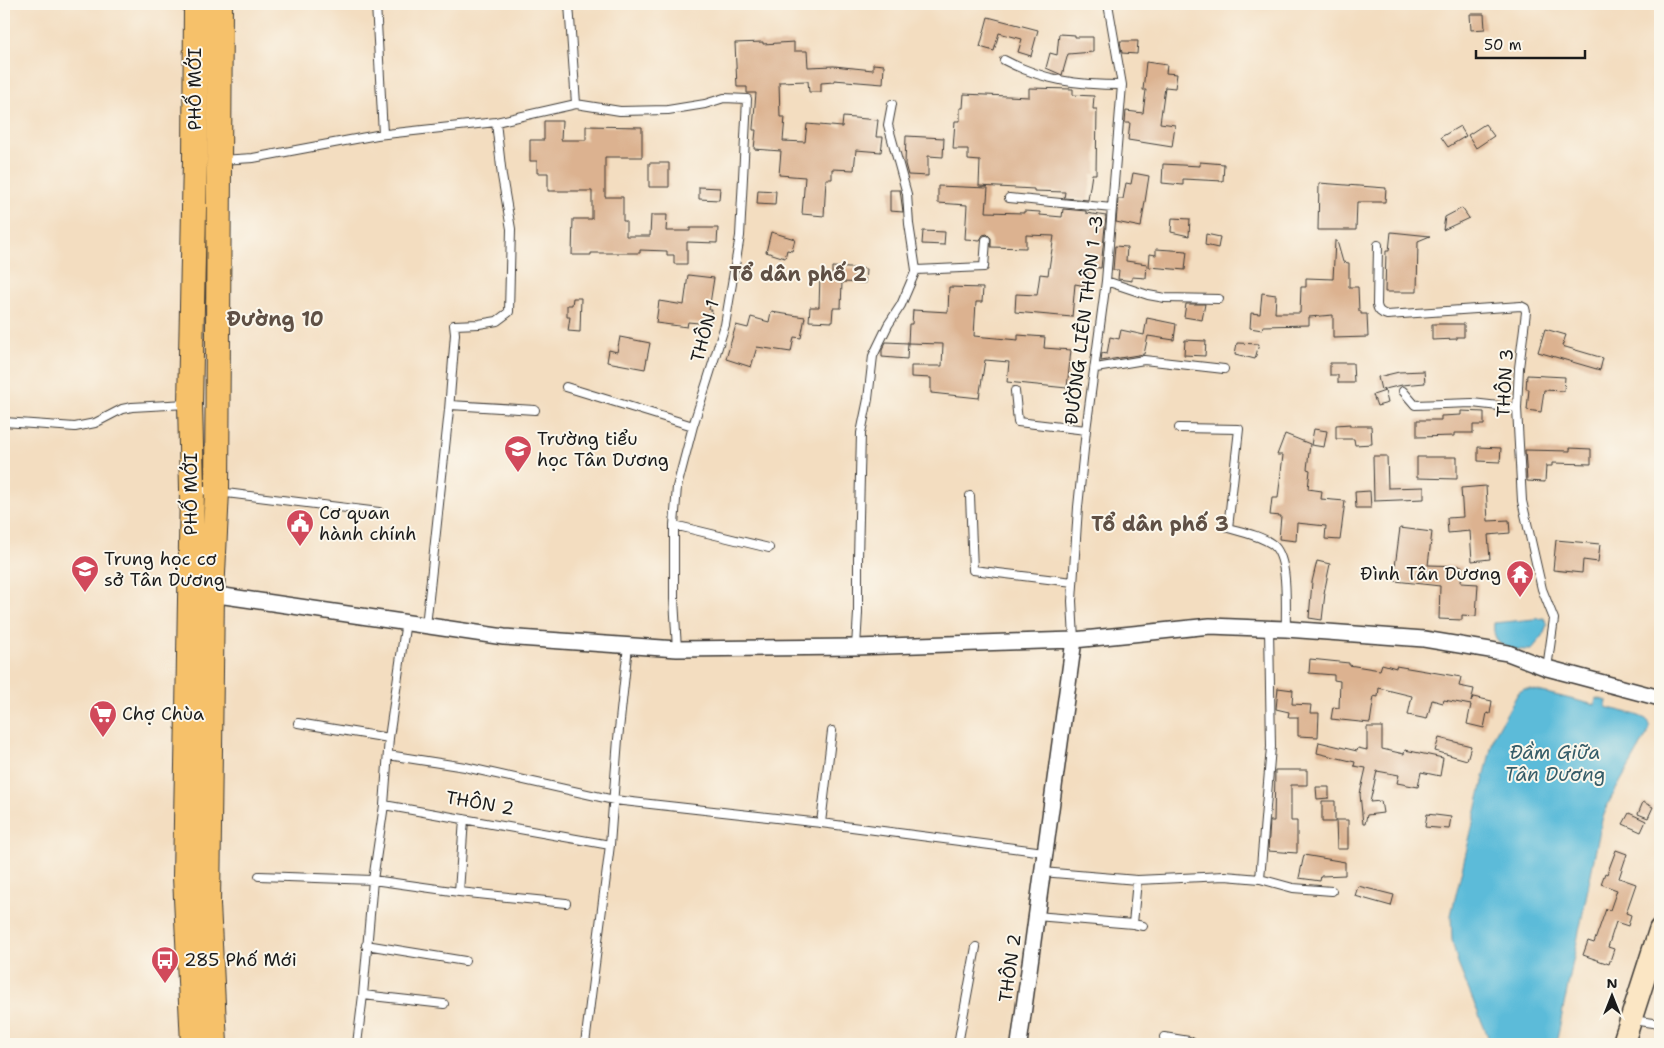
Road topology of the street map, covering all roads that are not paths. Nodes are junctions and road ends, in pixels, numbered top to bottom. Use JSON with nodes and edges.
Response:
{"nodes":[{"id":1,"x":196,"y":4,"type":"edge"},
{"id":2,"x":220,"y":4,"type":"edge"},
{"id":3,"x":376,"y":4,"type":"edge"},
{"id":4,"x":569,"y":4,"type":"edge"},
{"id":5,"x":1108,"y":4,"type":"edge"},
{"id":6,"x":1004,"y":60,"type":"dead end"},
{"id":7,"x":1122,"y":85,"type":"junction"},
{"id":8,"x":576,"y":104,"type":"junction"},
{"id":9,"x":892,"y":104,"type":"dead end"},
{"id":10,"x":496,"y":122,"type":"junction"},
{"id":11,"x":383,"y":134,"type":"junction"},
{"id":12,"x":219,"y":160,"type":"junction"},
{"id":13,"x":1009,"y":198,"type":"dead end"},
{"id":14,"x":1112,"y":208,"type":"junction"},
{"id":15,"x":986,"y":240,"type":"dead end"},
{"id":16,"x":1378,"y":246,"type":"dead end"},
{"id":17,"x":916,"y":270,"type":"junction"},
{"id":18,"x":1106,"y":282,"type":"junction"},
{"id":19,"x":1219,"y":299,"type":"dead end"},
{"id":20,"x":1096,"y":368,"type":"junction"},
{"id":21,"x":1224,"y":369,"type":"dead end"},
{"id":22,"x":566,"y":387,"type":"dead end"},
{"id":23,"x":1015,"y":391,"type":"dead end"},
{"id":24,"x":1403,"y":391,"type":"dead end"},
{"id":25,"x":190,"y":404,"type":"junction"},
{"id":26,"x":450,"y":405,"type":"junction"},
{"id":27,"x":1517,"y":408,"type":"junction"},
{"id":28,"x":535,"y":410,"type":"dead end"},
{"id":29,"x":4,"y":422,"type":"edge"},
{"id":30,"x":693,"y":426,"type":"junction"},
{"id":31,"x":1179,"y":428,"type":"dead end"},
{"id":32,"x":1086,"y":430,"type":"junction"},
{"id":33,"x":192,"y":489,"type":"junction"},
{"id":34,"x":217,"y":491,"type":"junction"},
{"id":35,"x":970,"y":496,"type":"dead end"},
{"id":36,"x":379,"y":512,"type":"dead end"},
{"id":37,"x":674,"y":525,"type":"junction"},
{"id":38,"x":769,"y":548,"type":"dead end"},
{"id":39,"x":1073,"y":582,"type":"junction"},
{"id":40,"x":189,"y":591,"type":"junction"},
{"id":41,"x":212,"y":594,"type":"junction"},
{"id":42,"x":406,"y":621,"type":"junction"},
{"id":43,"x":426,"y":626,"type":"junction"},
{"id":44,"x":1269,"y":628,"type":"junction"},
{"id":45,"x":1286,"y":629,"type":"junction"},
{"id":46,"x":1074,"y":640,"type":"junction"},
{"id":47,"x":628,"y":646,"type":"junction"},
{"id":48,"x":856,"y":647,"type":"junction"},
{"id":49,"x":677,"y":649,"type":"junction"},
{"id":50,"x":1547,"y":668,"type":"junction"},
{"id":51,"x":1660,"y":698,"type":"edge"},
{"id":52,"x":298,"y":723,"type":"dead end"},
{"id":53,"x":832,"y":731,"type":"dead end"},
{"id":54,"x":389,"y":738,"type":"junction"},
{"id":55,"x":388,"y":754,"type":"junction"},
{"id":56,"x":614,"y":800,"type":"junction"},
{"id":57,"x":384,"y":805,"type":"junction"},
{"id":58,"x":464,"y":819,"type":"junction"},
{"id":59,"x":821,"y":823,"type":"junction"},
{"id":60,"x":610,"y":846,"type":"junction"},
{"id":61,"x":1044,"y":852,"type":"junction"},
{"id":62,"x":1042,"y":872,"type":"junction"},
{"id":63,"x":259,"y":876,"type":"dead end"},
{"id":64,"x":1260,"y":879,"type":"junction"},
{"id":65,"x":373,"y":880,"type":"junction"},
{"id":66,"x":1137,"y":880,"type":"junction"},
{"id":67,"x":1332,"y":891,"type":"dead end"},
{"id":68,"x":459,"y":892,"type":"junction"},
{"id":69,"x":566,"y":904,"type":"dead end"},
{"id":70,"x":1036,"y":916,"type":"junction"},
{"id":71,"x":1133,"y":924,"type":"junction"},
{"id":72,"x":1143,"y":926,"type":"dead end"},
{"id":73,"x":1660,"y":929,"type":"edge"},
{"id":74,"x":366,"y":945,"type":"junction"},
{"id":75,"x":976,"y":947,"type":"dead end"},
{"id":76,"x":465,"y":962,"type":"dead end"},
{"id":77,"x":363,"y":995,"type":"junction"},
{"id":78,"x":444,"y":1004,"type":"dead end"},
{"id":79,"x":1630,"y":1020,"type":"junction"},
{"id":80,"x":1660,"y":1024,"type":"edge"},
{"id":81,"x":1164,"y":1037,"type":"dead end"},
{"id":82,"x":193,"y":1044,"type":"edge"},
{"id":83,"x":215,"y":1044,"type":"edge"},
{"id":84,"x":357,"y":1044,"type":"edge"},
{"id":85,"x":585,"y":1044,"type":"edge"},
{"id":86,"x":958,"y":1044,"type":"edge"},
{"id":87,"x":1019,"y":1044,"type":"edge"},
{"id":88,"x":1194,"y":1044,"type":"edge"},
{"id":89,"x":1623,"y":1044,"type":"edge"}],
"edges":[{"from":1,"to":25,"type":"main road","name":"PHỐ MỚI"},
{"from":2,"to":12,"type":"main road","name":"PHỐ MỚI"},
{"from":3,"to":11,"type":"lane"},
{"from":4,"to":8,"type":"lane"},
{"from":5,"to":7,"type":"lane","name":"ĐƯỜNG LIÊN THÔN 1 -3"},
{"from":6,"to":7,"type":"lane"},
{"from":7,"to":14,"type":"lane","name":"ĐƯỜNG LIÊN THÔN 1 -3"},
{"from":8,"to":10,"type":"lane","name":"THÔN 1"},
{"from":8,"to":30,"type":"lane","name":"THÔN 1"},
{"from":9,"to":17,"type":"lane"},
{"from":10,"to":11,"type":"lane","name":"THÔN 1"},
{"from":10,"to":26,"type":"lane"},
{"from":11,"to":12,"type":"lane","name":"THÔN 1"},
{"from":12,"to":34,"type":"main road","name":"PHỐ MỚI"},
{"from":13,"to":14,"type":"lane"},
{"from":14,"to":18,"type":"lane","name":"ĐƯỜNG LIÊN THÔN 1 -3"},
{"from":15,"to":17,"type":"lane"},
{"from":16,"to":27,"type":"lane","name":"THÔN 3"},
{"from":17,"to":48,"type":"lane"},
{"from":18,"to":19,"type":"lane"},
{"from":18,"to":20,"type":"lane","name":"ĐƯỜNG LIÊN THÔN 1 -3"},
{"from":20,"to":21,"type":"lane"},
{"from":20,"to":32,"type":"lane","name":"ĐƯỜNG LIÊN THÔN 1 -3"},
{"from":22,"to":30,"type":"lane"},
{"from":23,"to":32,"type":"lane"},
{"from":24,"to":27,"type":"lane"},
{"from":25,"to":29,"type":"lane"},
{"from":25,"to":33,"type":"main road","name":"PHỐ MỚI"},
{"from":26,"to":28,"type":"lane"},
{"from":26,"to":43,"type":"lane"},
{"from":27,"to":50,"type":"lane","name":"THÔN 3"},
{"from":30,"to":37,"type":"lane","name":"THÔN 1"},
{"from":31,"to":45,"type":"lane"},
{"from":32,"to":39,"type":"lane","name":"ĐƯỜNG LIÊN THÔN 1 -3"},
{"from":33,"to":34,"type":"lane"},
{"from":33,"to":40,"type":"main road","name":"PHỐ MỚI"},
{"from":34,"to":36,"type":"lane"},
{"from":34,"to":41,"type":"main road","name":"PHỐ MỚI"},
{"from":35,"to":39,"type":"lane"},
{"from":37,"to":38,"type":"lane"},
{"from":37,"to":49,"type":"lane","name":"THÔN 1"},
{"from":39,"to":46,"type":"lane","name":"ĐƯỜNG LIÊN THÔN 1 -3"},
{"from":40,"to":41,"type":"street"},
{"from":40,"to":82,"type":"main road","name":"PHỐ MỚI"},
{"from":41,"to":42,"type":"street"},
{"from":41,"to":83,"type":"main road","name":"PHỐ MỚI"},
{"from":42,"to":43,"type":"street"},
{"from":42,"to":54,"type":"lane"},
{"from":43,"to":47,"type":"street"},
{"from":44,"to":45,"type":"street"},
{"from":44,"to":46,"type":"street"},
{"from":44,"to":64,"type":"lane"},
{"from":45,"to":50,"type":"street"},
{"from":46,"to":48,"type":"street"},
{"from":46,"to":61,"type":"street","name":"THÔN 2"},
{"from":47,"to":49,"type":"street"},
{"from":47,"to":56,"type":"lane"},
{"from":48,"to":49,"type":"street"},
{"from":50,"to":51,"type":"street"},
{"from":52,"to":54,"type":"lane"},
{"from":53,"to":59,"type":"lane"},
{"from":54,"to":55,"type":"lane"},
{"from":55,"to":56,"type":"lane"},
{"from":55,"to":57,"type":"lane"},
{"from":56,"to":59,"type":"lane"},
{"from":56,"to":60,"type":"lane"},
{"from":57,"to":58,"type":"lane","name":"THÔN 2"},
{"from":57,"to":65,"type":"lane"},
{"from":58,"to":60,"type":"lane","name":"THÔN 2"},
{"from":58,"to":68,"type":"lane"},
{"from":59,"to":61,"type":"lane"},
{"from":60,"to":85,"type":"lane"},
{"from":61,"to":62,"type":"street","name":"THÔN 2"},
{"from":62,"to":66,"type":"lane"},
{"from":62,"to":70,"type":"street","name":"THÔN 2"},
{"from":63,"to":65,"type":"lane"},
{"from":64,"to":66,"type":"lane"},
{"from":64,"to":67,"type":"lane"},
{"from":65,"to":68,"type":"lane"},
{"from":65,"to":74,"type":"lane"},
{"from":66,"to":71,"type":"lane"},
{"from":68,"to":69,"type":"lane"},
{"from":70,"to":71,"type":"lane"},
{"from":70,"to":87,"type":"street","name":"THÔN 2"},
{"from":71,"to":72,"type":"lane"},
{"from":73,"to":79,"type":"street"},
{"from":74,"to":76,"type":"lane"},
{"from":74,"to":77,"type":"lane"},
{"from":75,"to":86,"type":"lane"},
{"from":77,"to":78,"type":"lane"},
{"from":77,"to":84,"type":"lane"},
{"from":79,"to":80,"type":"lane"},
{"from":79,"to":89,"type":"street"},
{"from":81,"to":88,"type":"lane"}]}
